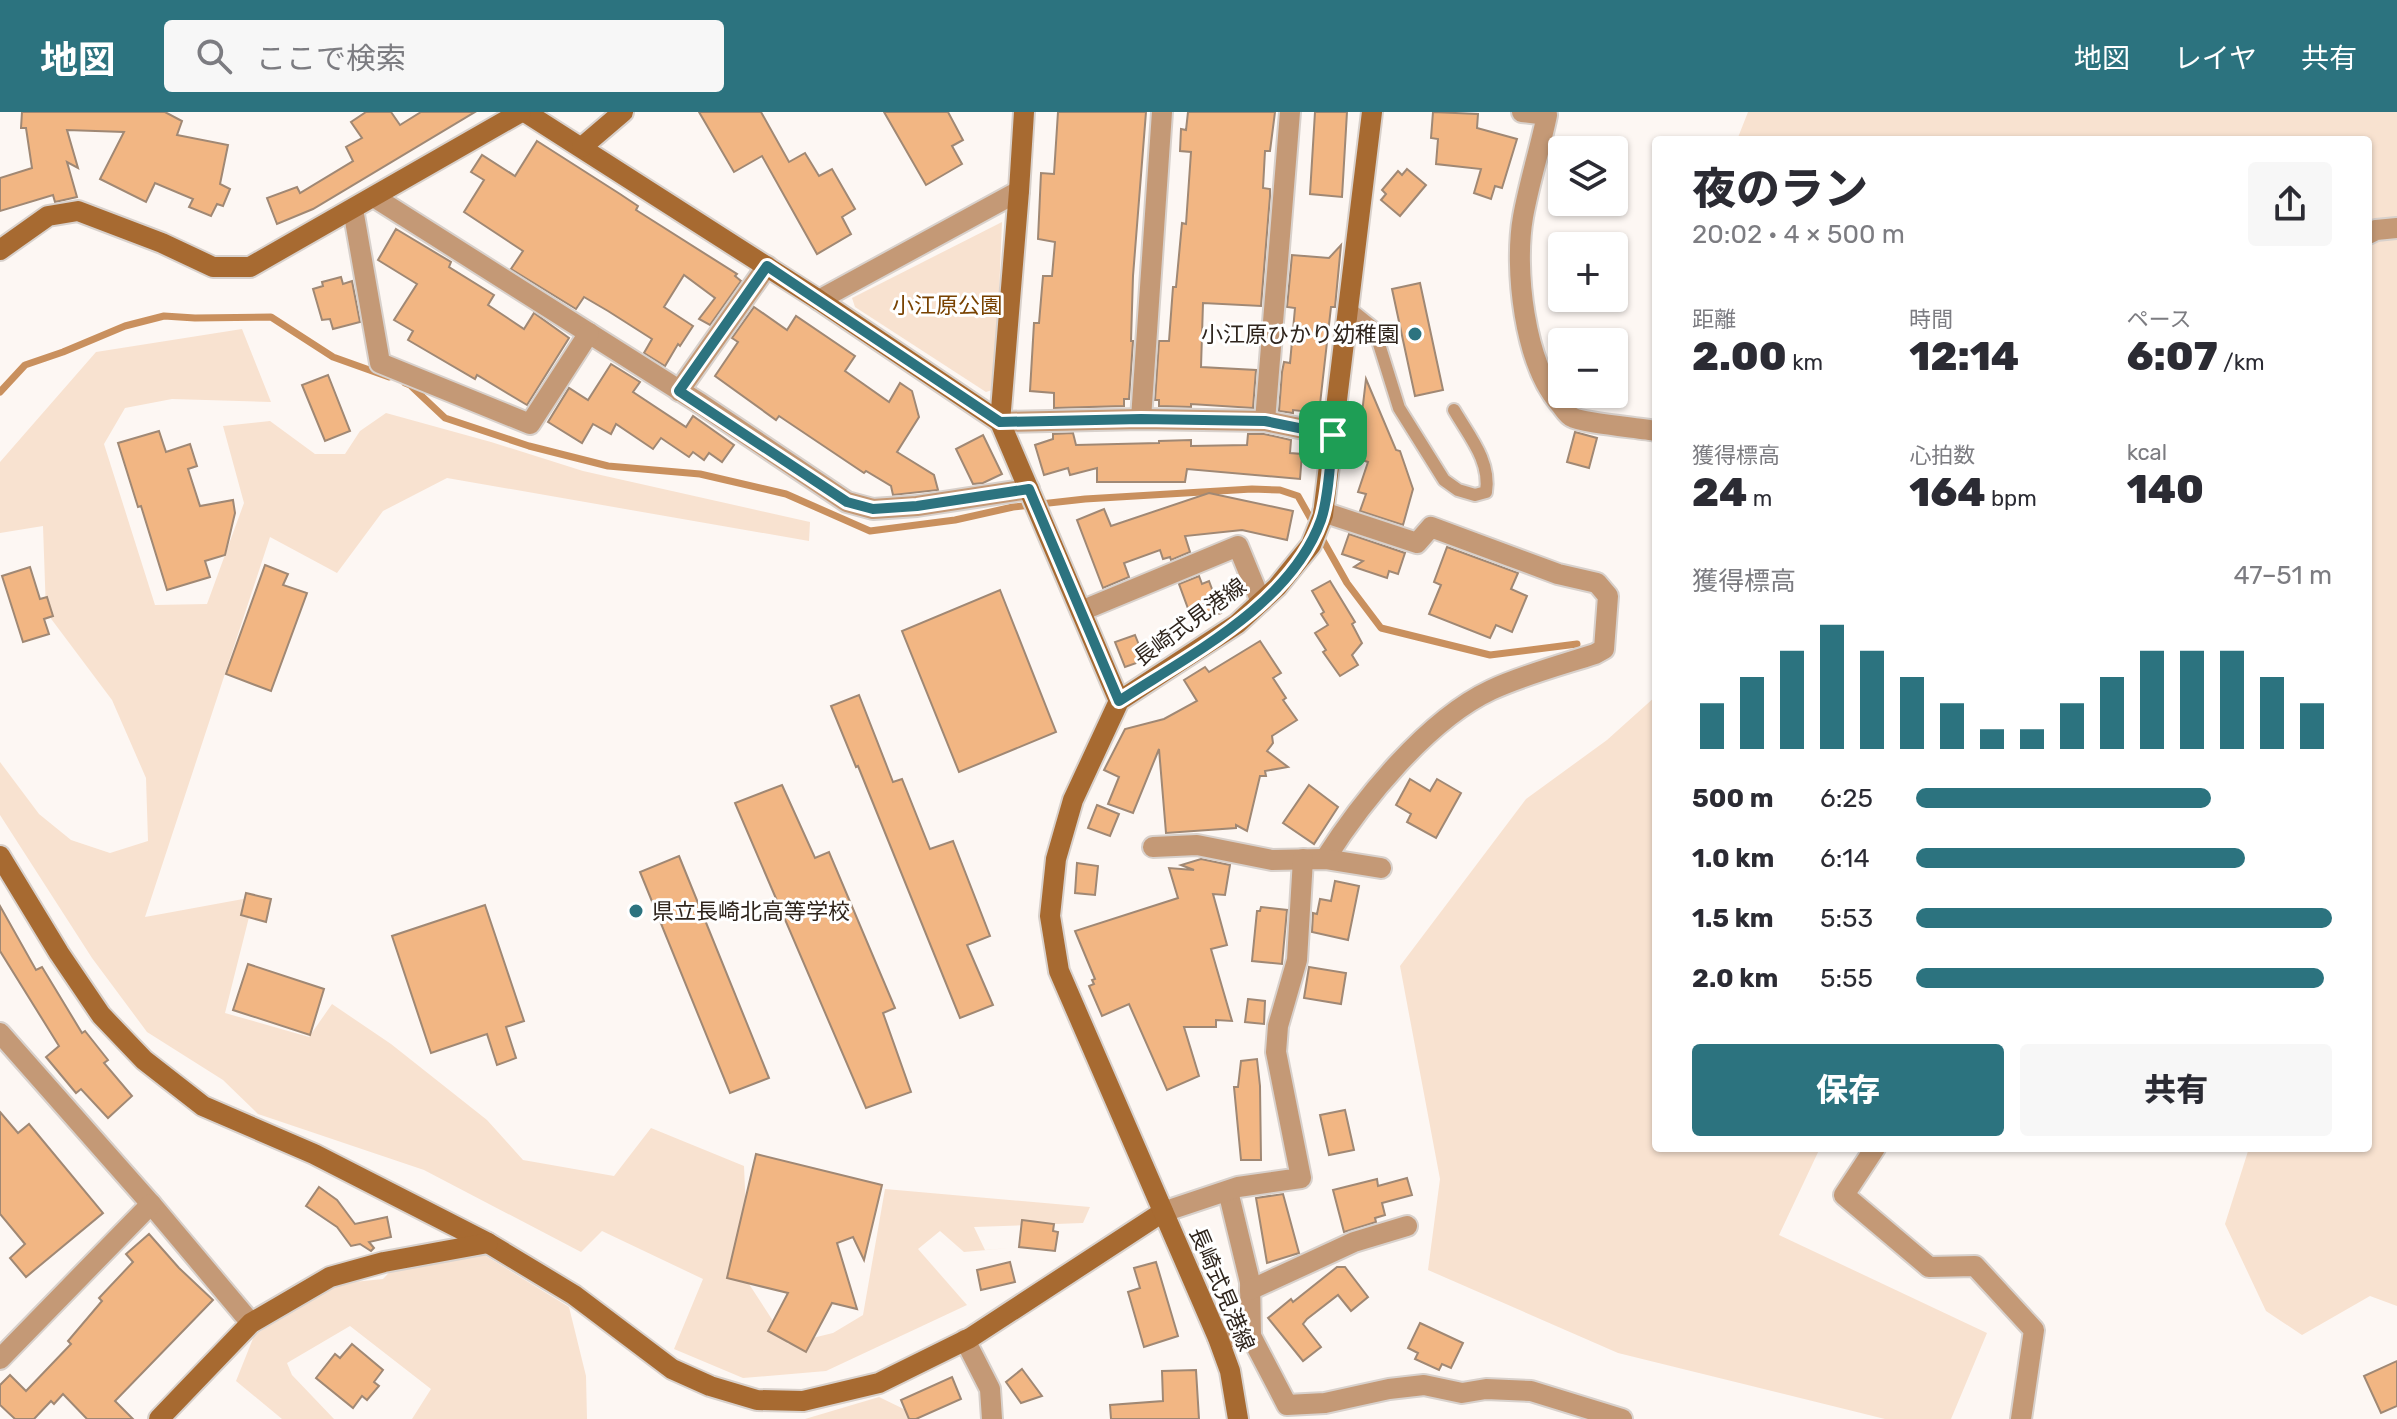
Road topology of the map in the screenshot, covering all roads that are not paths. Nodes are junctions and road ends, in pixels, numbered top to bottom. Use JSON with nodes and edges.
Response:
{"nodes":[{"id":1,"x":523,"y":112,"type":"edge"},
{"id":2,"x":623,"y":112,"type":"edge"},
{"id":3,"x":1024,"y":112,"type":"edge"},
{"id":4,"x":1162,"y":112,"type":"edge"},
{"id":5,"x":1290,"y":112,"type":"edge"},
{"id":6,"x":1372,"y":112,"type":"edge"},
{"id":7,"x":1522,"y":112,"type":"edge"},
{"id":8,"x":582,"y":147,"type":"junction"},
{"id":9,"x":1019,"y":191,"type":"junction"},
{"id":10,"x":374,"y":197,"type":"junction"},
{"id":11,"x":353,"y":209,"type":"junction"},
{"id":12,"x":2397,"y":228,"type":"edge"},
{"id":13,"x":2372,"y":232,"type":"edge"},
{"id":14,"x":0,"y":250,"type":"edge"},
{"id":15,"x":767,"y":266,"type":"junction"},
{"id":16,"x":819,"y":300,"type":"junction"},
{"id":17,"x":1348,"y":307,"type":"junction"},
{"id":18,"x":589,"y":333,"type":"junction"},
{"id":19,"x":679,"y":391,"type":"junction"},
{"id":20,"x":1454,"y":410,"type":"dead end"},
{"id":21,"x":1141,"y":419,"type":"junction"},
{"id":22,"x":1265,"y":421,"type":"junction"},
{"id":23,"x":1000,"y":422,"type":"junction"},
{"id":24,"x":1652,"y":430,"type":"edge"},
{"id":25,"x":1333,"y":435,"type":"junction"},
{"id":26,"x":1029,"y":489,"type":"junction"},
{"id":27,"x":1323,"y":514,"type":"junction"},
{"id":28,"x":1261,"y":602,"type":"junction"},
{"id":29,"x":1081,"y":611,"type":"junction"},
{"id":30,"x":1119,"y":701,"type":"junction"},
{"id":31,"x":1153,"y":847,"type":"dead end"},
{"id":32,"x":0,"y":856,"type":"edge"},
{"id":33,"x":1303,"y":859,"type":"junction"},
{"id":34,"x":1325,"y":859,"type":"junction"},
{"id":35,"x":1381,"y":868,"type":"dead end"},
{"id":36,"x":0,"y":1033,"type":"edge"},
{"id":37,"x":1872,"y":1152,"type":"edge"},
{"id":38,"x":1228,"y":1191,"type":"junction"},
{"id":39,"x":151,"y":1204,"type":"junction"},
{"id":40,"x":1163,"y":1212,"type":"junction"},
{"id":41,"x":1407,"y":1226,"type":"dead end"},
{"id":42,"x":488,"y":1243,"type":"junction"},
{"id":43,"x":1250,"y":1290,"type":"junction"},
{"id":44,"x":251,"y":1323,"type":"junction"},
{"id":45,"x":1251,"y":1336,"type":"junction"},
{"id":46,"x":1218,"y":1338,"type":"junction"},
{"id":47,"x":965,"y":1340,"type":"junction"},
{"id":48,"x":0,"y":1359,"type":"edge"},
{"id":49,"x":159,"y":1419,"type":"edge"},
{"id":50,"x":992,"y":1419,"type":"edge"},
{"id":51,"x":1238,"y":1419,"type":"edge"},
{"id":52,"x":1622,"y":1419,"type":"edge"},
{"id":53,"x":2021,"y":1419,"type":"edge"}],
"edges":[{"from":1,"to":8,"type":"street"},
{"from":1,"to":10,"type":"street"},
{"from":2,"to":8,"type":"street"},
{"from":3,"to":9,"type":"street"},
{"from":4,"to":21,"type":"street"},
{"from":5,"to":22,"type":"street"},
{"from":6,"to":17,"type":"street","name":"長崎式見港線"},
{"from":7,"to":24,"type":"street"},
{"from":8,"to":15,"type":"street"},
{"from":9,"to":16,"type":"street"},
{"from":9,"to":23,"type":"street"},
{"from":10,"to":11,"type":"street"},
{"from":10,"to":18,"type":"street"},
{"from":11,"to":14,"type":"street"},
{"from":11,"to":18,"type":"street"},
{"from":12,"to":13,"type":"street"},
{"from":15,"to":16,"type":"street"},
{"from":15,"to":19,"type":"street"},
{"from":16,"to":23,"type":"street"},
{"from":17,"to":20,"type":"lane"},
{"from":17,"to":25,"type":"street","name":"長崎式見港線"},
{"from":18,"to":19,"type":"street"},
{"from":19,"to":26,"type":"street"},
{"from":21,"to":22,"type":"street"},
{"from":21,"to":23,"type":"street"},
{"from":22,"to":25,"type":"street"},
{"from":23,"to":26,"type":"street"},
{"from":25,"to":27,"type":"street","name":"長崎式見港線"},
{"from":26,"to":29,"type":"street"},
{"from":27,"to":28,"type":"street","name":"長崎式見港線"},
{"from":27,"to":34,"type":"street"},
{"from":28,"to":29,"type":"street"},
{"from":28,"to":30,"type":"street","name":"長崎式見港線"},
{"from":29,"to":30,"type":"street"},
{"from":30,"to":40,"type":"street","name":"長崎式見港線"},
{"from":31,"to":33,"type":"street"},
{"from":32,"to":42,"type":"street"},
{"from":33,"to":34,"type":"street"},
{"from":33,"to":38,"type":"street"},
{"from":34,"to":35,"type":"street"},
{"from":36,"to":39,"type":"street"},
{"from":37,"to":53,"type":"street"},
{"from":38,"to":40,"type":"street"},
{"from":38,"to":43,"type":"street"},
{"from":39,"to":44,"type":"street"},
{"from":39,"to":48,"type":"street"},
{"from":40,"to":46,"type":"street","name":"長崎式見港線"},
{"from":40,"to":47,"type":"street"},
{"from":41,"to":43,"type":"street"},
{"from":42,"to":44,"type":"street"},
{"from":42,"to":47,"type":"street"},
{"from":43,"to":45,"type":"street"},
{"from":44,"to":49,"type":"street"},
{"from":45,"to":46,"type":"street"},
{"from":45,"to":52,"type":"street"},
{"from":46,"to":51,"type":"street","name":"長崎式見港線"},
{"from":47,"to":50,"type":"street"}]}
